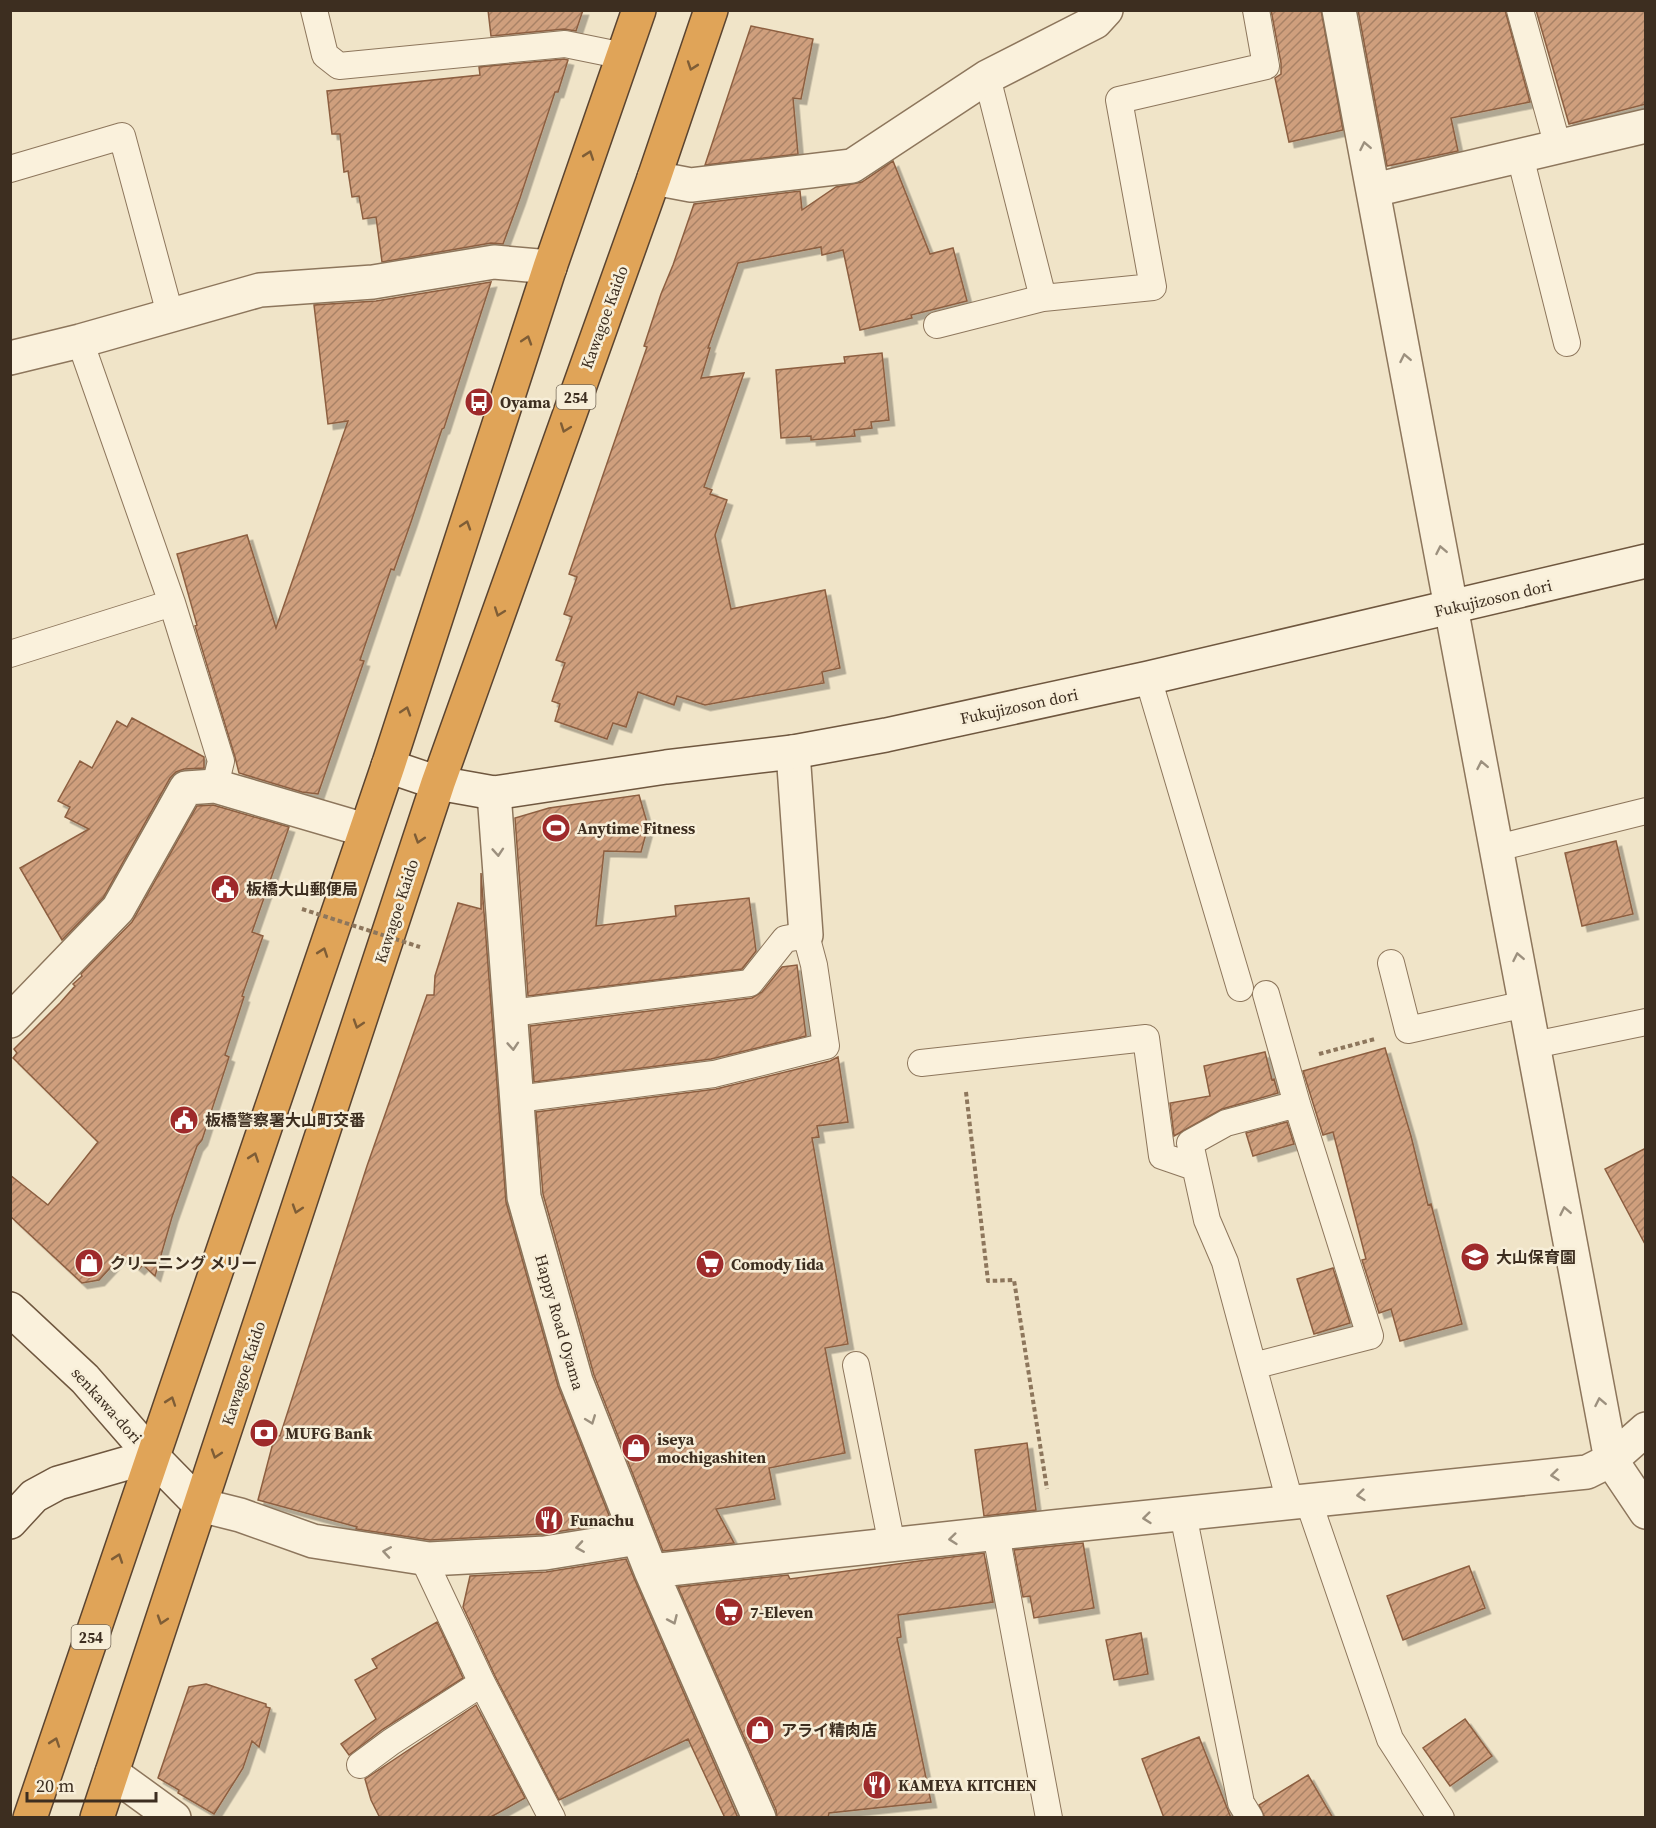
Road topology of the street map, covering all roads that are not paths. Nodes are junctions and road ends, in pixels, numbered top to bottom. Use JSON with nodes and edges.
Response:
{"nodes":[{"id":1,"x":314,"y":10,"type":"edge"},
{"id":2,"x":639,"y":10,"type":"edge"},
{"id":3,"x":711,"y":10,"type":"edge"},
{"id":4,"x":1106,"y":10,"type":"edge"},
{"id":5,"x":1256,"y":10,"type":"edge"},
{"id":6,"x":1339,"y":10,"type":"edge"},
{"id":7,"x":1520,"y":10,"type":"edge"},
{"id":8,"x":624,"y":56,"type":"junction"},
{"id":9,"x":987,"y":77,"type":"junction"},
{"id":10,"x":1644,"y":133,"type":"edge"},
{"id":11,"x":1558,"y":147,"type":"junction"},
{"id":12,"x":1520,"y":156,"type":"junction"},
{"id":13,"x":10,"y":170,"type":"edge"},
{"id":14,"x":654,"y":178,"type":"junction"},
{"id":15,"x":1374,"y":190,"type":"junction"},
{"id":16,"x":550,"y":267,"type":"junction"},
{"id":17,"x":1043,"y":298,"type":"junction"},
{"id":18,"x":170,"y":314,"type":"junction"},
{"id":19,"x":937,"y":325,"type":"dead end"},
{"id":20,"x":80,"y":341,"type":"junction"},
{"id":21,"x":1566,"y":344,"type":"dead end"},
{"id":22,"x":10,"y":358,"type":"edge"},
{"id":23,"x":1646,"y":561,"type":"edge"},
{"id":24,"x":172,"y":603,"type":"junction"},
{"id":25,"x":1452,"y":608,"type":"junction"},
{"id":26,"x":10,"y":654,"type":"edge"},
{"id":27,"x":1148,"y":678,"type":"junction"},
{"id":28,"x":793,"y":752,"type":"junction"},
{"id":29,"x":388,"y":766,"type":"junction"},
{"id":30,"x":438,"y":783,"type":"junction"},
{"id":31,"x":216,"y":786,"type":"junction"},
{"id":32,"x":494,"y":793,"type":"junction"},
{"id":33,"x":1646,"y":811,"type":"edge"},
{"id":34,"x":365,"y":830,"type":"junction"},
{"id":35,"x":1497,"y":848,"type":"junction"},
{"id":36,"x":806,"y":935,"type":"junction"},
{"id":37,"x":1391,"y":963,"type":"dead end"},
{"id":38,"x":1240,"y":988,"type":"dead end"},
{"id":39,"x":1266,"y":994,"type":"dead end"},
{"id":40,"x":1526,"y":1004,"type":"junction"},
{"id":41,"x":511,"y":1013,"type":"junction"},
{"id":42,"x":10,"y":1022,"type":"edge"},
{"id":43,"x":1646,"y":1022,"type":"edge"},
{"id":44,"x":1534,"y":1045,"type":"junction"},
{"id":45,"x":921,"y":1063,"type":"dead end"},
{"id":46,"x":517,"y":1099,"type":"junction"},
{"id":47,"x":1298,"y":1104,"type":"junction"},
{"id":48,"x":1194,"y":1167,"type":"junction"},
{"id":49,"x":10,"y":1309,"type":"edge"},
{"id":50,"x":856,"y":1365,"type":"dead end"},
{"id":51,"x":1253,"y":1366,"type":"junction"},
{"id":52,"x":1646,"y":1429,"type":"edge"},
{"id":53,"x":152,"y":1456,"type":"junction"},
{"id":54,"x":1611,"y":1460,"type":"junction"},
{"id":55,"x":1299,"y":1501,"type":"junction"},
{"id":56,"x":200,"y":1505,"type":"junction"},
{"id":57,"x":1646,"y":1512,"type":"edge"},
{"id":58,"x":1183,"y":1514,"type":"junction"},
{"id":59,"x":10,"y":1522,"type":"edge"},
{"id":60,"x":996,"y":1534,"type":"junction"},
{"id":61,"x":638,"y":1538,"type":"junction"},
{"id":62,"x":892,"y":1545,"type":"junction"},
{"id":63,"x":423,"y":1558,"type":"junction"},
{"id":64,"x":651,"y":1571,"type":"junction"},
{"id":65,"x":482,"y":1683,"type":"junction"},
{"id":66,"x":360,"y":1765,"type":"dead end"},
{"id":67,"x":112,"y":1773,"type":"junction"},
{"id":68,"x":30,"y":1818,"type":"edge"},
{"id":69,"x":97,"y":1818,"type":"edge"},
{"id":70,"x":174,"y":1818,"type":"edge"},
{"id":71,"x":552,"y":1818,"type":"edge"},
{"id":72,"x":759,"y":1818,"type":"edge"},
{"id":73,"x":1049,"y":1818,"type":"edge"},
{"id":74,"x":1250,"y":1818,"type":"edge"},
{"id":75,"x":1441,"y":1818,"type":"edge"}],
"edges":[{"from":1,"to":8,"type":"lane"},
{"from":2,"to":8,"type":"highway","number":"254"},
{"from":3,"to":14,"type":"highway","name":"Kawagoe Kaido","number":"254","one_way":true},
{"from":4,"to":9,"type":"street"},
{"from":5,"to":17,"type":"lane"},
{"from":15,"to":6,"type":"street","one_way":true},
{"from":7,"to":11,"type":"lane"},
{"from":16,"to":8,"type":"highway","number":"254","one_way":true},
{"from":9,"to":14,"type":"street"},
{"from":9,"to":17,"type":"lane"},
{"from":10,"to":11,"type":"street"},
{"from":11,"to":12,"type":"street"},
{"from":12,"to":15,"type":"street"},
{"from":12,"to":21,"type":"lane"},
{"from":13,"to":18,"type":"lane"},
{"from":14,"to":30,"type":"highway","name":"Kawagoe Kaido","number":"254","one_way":true},
{"from":25,"to":15,"type":"street","one_way":true},
{"from":16,"to":18,"type":"street"},
{"from":29,"to":16,"type":"highway","number":"254","one_way":true},
{"from":17,"to":19,"type":"lane"},
{"from":18,"to":20,"type":"street"},
{"from":20,"to":22,"type":"street"},
{"from":20,"to":24,"type":"lane"},
{"from":23,"to":25,"type":"street","name":"Fukujizoson dori"},
{"from":24,"to":26,"type":"lane"},
{"from":24,"to":31,"type":"lane"},
{"from":25,"to":27,"type":"street","name":"Fukujizoson dori"},
{"from":35,"to":25,"type":"street","one_way":true},
{"from":27,"to":28,"type":"street","name":"Fukujizoson dori"},
{"from":27,"to":38,"type":"lane"},
{"from":28,"to":32,"type":"street","name":"Fukujizoson dori"},
{"from":28,"to":36,"type":"street"},
{"from":29,"to":30,"type":"street","name":"Fukujizoson dori"},
{"from":29,"to":34,"type":"highway","number":"254"},
{"from":30,"to":32,"type":"street","name":"Fukujizoson dori"},
{"from":30,"to":56,"type":"highway","name":"Kawagoe Kaido","number":"254","one_way":true},
{"from":31,"to":34,"type":"street"},
{"from":31,"to":42,"type":"street"},
{"from":32,"to":41,"type":"street","name":"Happy Road Oyama","one_way":true},
{"from":33,"to":35,"type":"lane"},
{"from":53,"to":34,"type":"highway","number":"254","one_way":true},
{"from":40,"to":35,"type":"street","one_way":true},
{"from":36,"to":41,"type":"lane"},
{"from":36,"to":46,"type":"lane"},
{"from":37,"to":40,"type":"lane"},
{"from":39,"to":47,"type":"lane"},
{"from":40,"to":44,"type":"street"},
{"from":41,"to":46,"type":"street","name":"Happy Road Oyama","one_way":true},
{"from":43,"to":44,"type":"lane"},
{"from":54,"to":44,"type":"street","one_way":true},
{"from":45,"to":48,"type":"lane"},
{"from":46,"to":61,"type":"street","name":"Happy Road Oyama","one_way":true},
{"from":47,"to":48,"type":"lane"},
{"from":47,"to":51,"type":"lane"},
{"from":48,"to":51,"type":"lane"},
{"from":49,"to":53,"type":"street","name":"senkawa-dori"},
{"from":50,"to":62,"type":"lane"},
{"from":51,"to":55,"type":"lane"},
{"from":52,"to":54,"type":"street"},
{"from":53,"to":56,"type":"street","name":"senkawa-dori"},
{"from":53,"to":59,"type":"street"},
{"from":68,"to":53,"type":"highway","number":"254","one_way":true},
{"from":54,"to":55,"type":"street","one_way":true},
{"from":54,"to":57,"type":"street"},
{"from":55,"to":58,"type":"street"},
{"from":55,"to":75,"type":"lane"},
{"from":63,"to":56,"type":"street","one_way":true},
{"from":56,"to":67,"type":"highway","name":"Kawagoe Kaido","number":"254","one_way":true},
{"from":58,"to":60,"type":"street","one_way":true},
{"from":58,"to":74,"type":"lane"},
{"from":60,"to":62,"type":"street","one_way":true},
{"from":60,"to":73,"type":"lane"},
{"from":61,"to":63,"type":"street","one_way":true},
{"from":61,"to":64,"type":"street","name":"Happy Road Oyama"},
{"from":62,"to":64,"type":"street"},
{"from":63,"to":65,"type":"lane"},
{"from":64,"to":72,"type":"street","name":"Happy Road Oyama","one_way":true},
{"from":65,"to":66,"type":"lane"},
{"from":65,"to":71,"type":"lane"},
{"from":67,"to":69,"type":"highway","name":"Kawagoe Kaido","number":"254"},
{"from":67,"to":70,"type":"street"}]}
